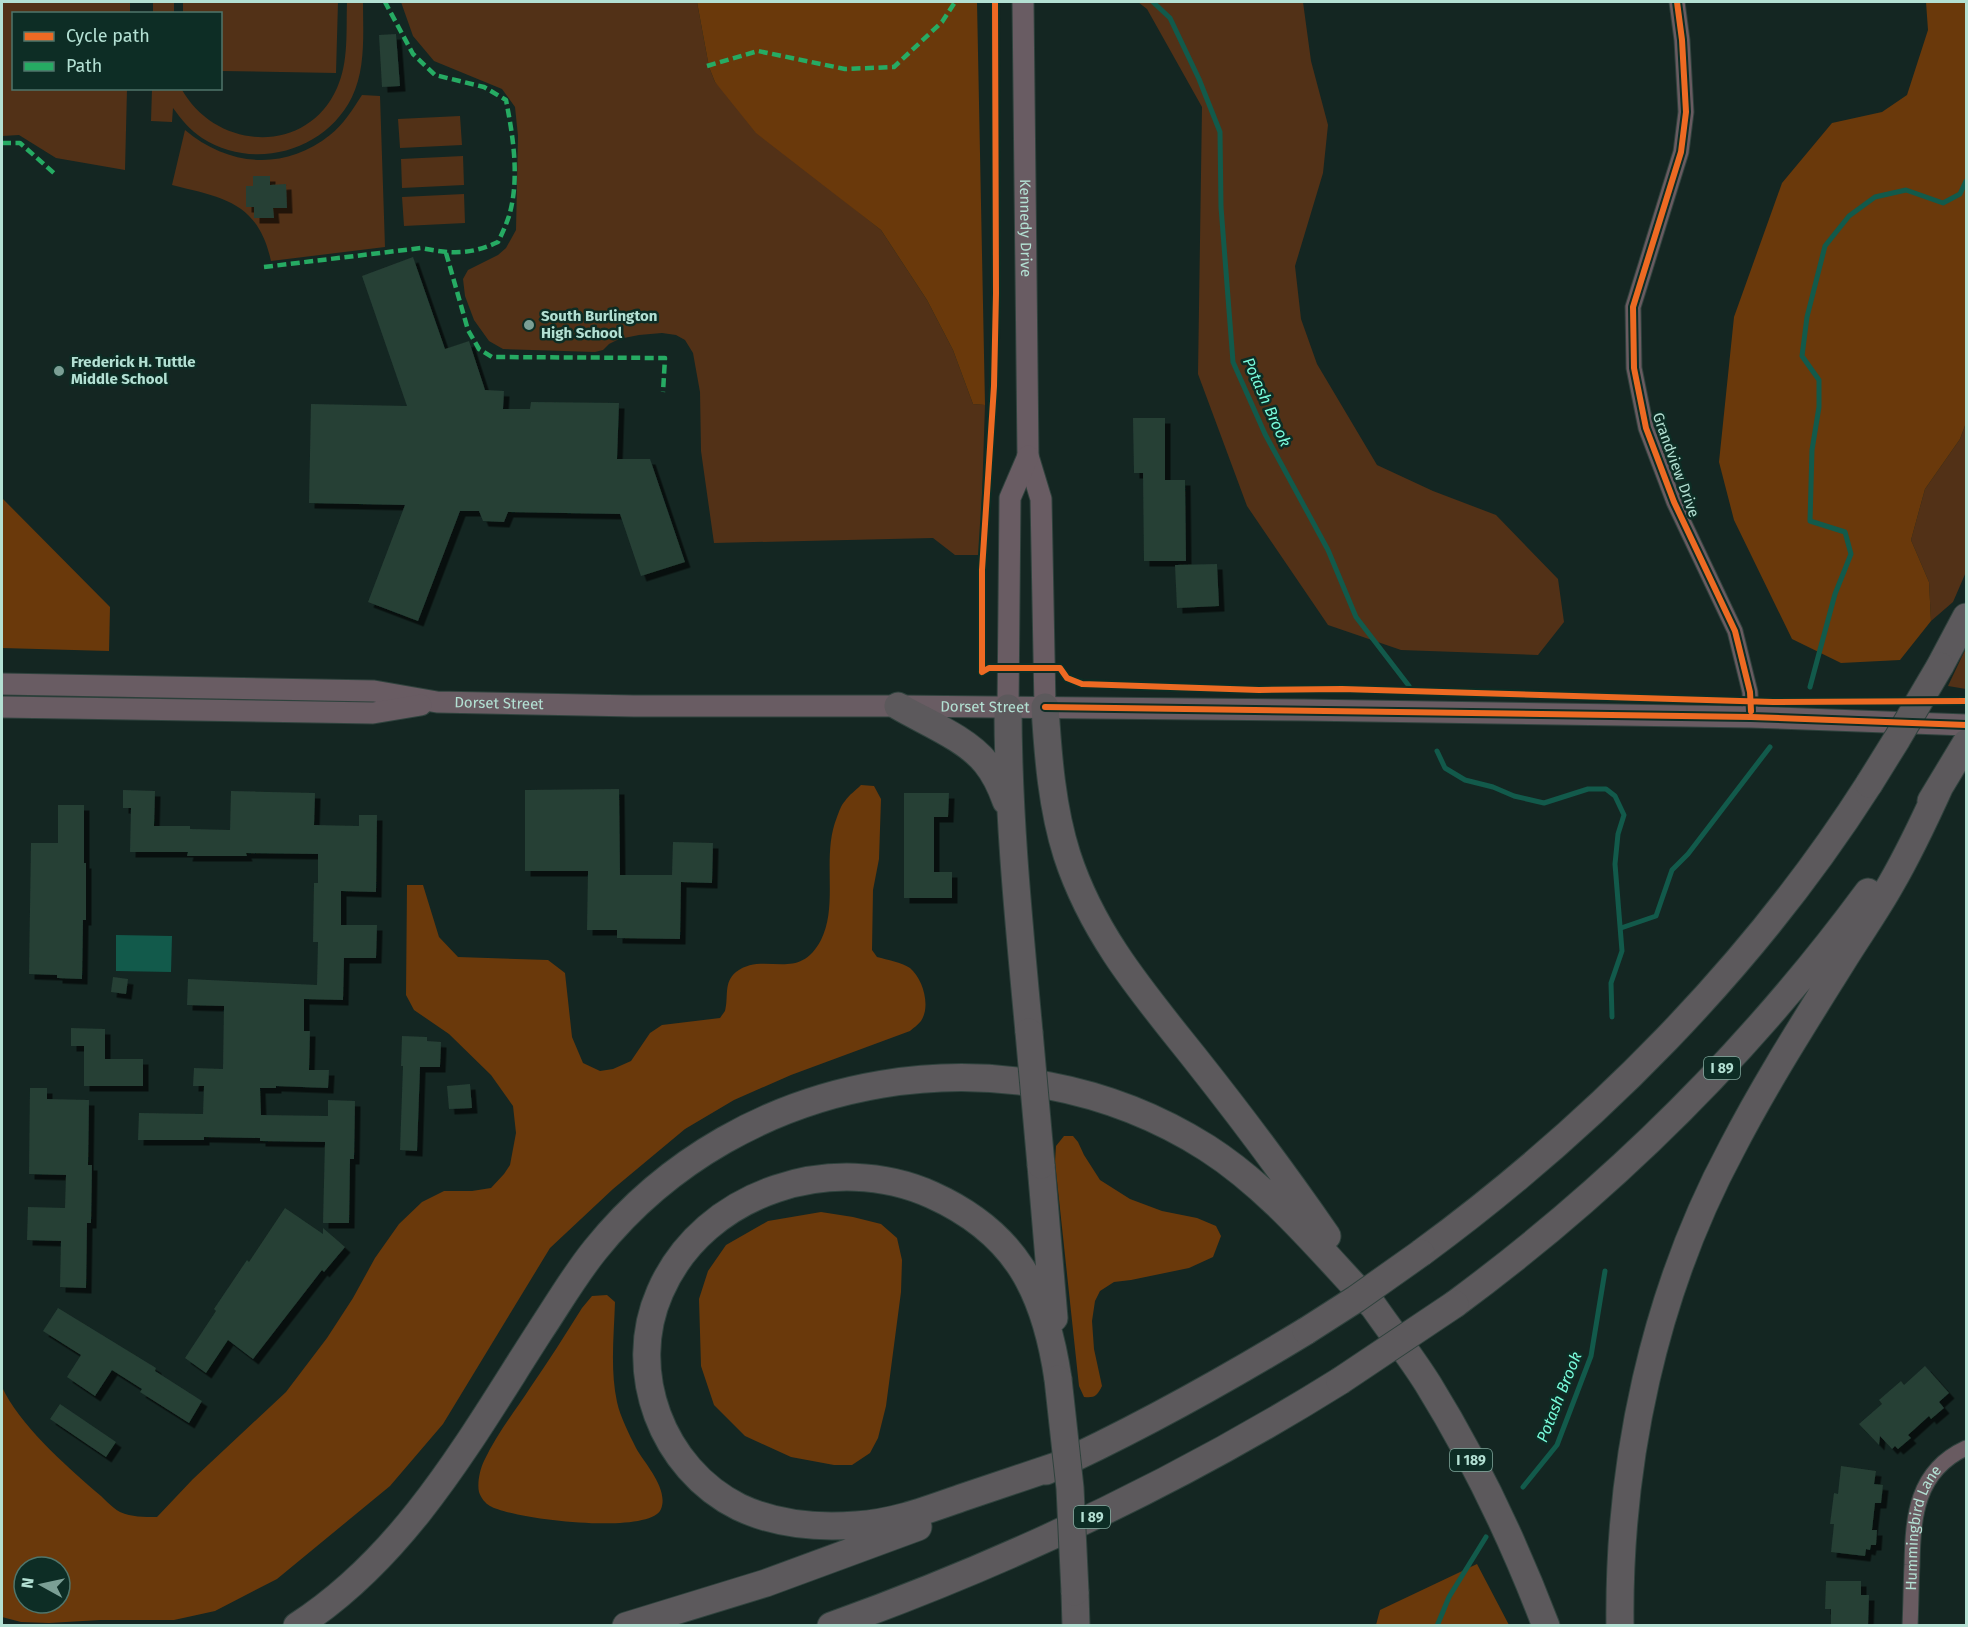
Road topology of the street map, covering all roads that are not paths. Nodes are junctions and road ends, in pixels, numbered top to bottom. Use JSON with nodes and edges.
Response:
{"nodes":[{"id":1,"x":1023,"y":2,"type":"edge"},
{"id":2,"x":1677,"y":2,"type":"edge"},
{"id":3,"x":1028,"y":456,"type":"junction"},
{"id":4,"x":1966,"y":617,"type":"edge"},
{"id":5,"x":2,"y":684,"type":"edge"},
{"id":6,"x":436,"y":702,"type":"junction"},
{"id":7,"x":898,"y":706,"type":"junction"},
{"id":8,"x":2,"y":707,"type":"edge"},
{"id":9,"x":1045,"y":707,"type":"junction"},
{"id":10,"x":1008,"y":708,"type":"junction"},
{"id":11,"x":1751,"y":717,"type":"junction"},
{"id":12,"x":1966,"y":725,"type":"edge"},
{"id":13,"x":1966,"y":743,"type":"edge"},
{"id":14,"x":1940,"y":786,"type":"junction"},
{"id":15,"x":1012,"y":822,"type":"junction"},
{"id":16,"x":1373,"y":1306,"type":"junction"},
{"id":17,"x":1058,"y":1379,"type":"junction"},
{"id":18,"x":1966,"y":1448,"type":"edge"},
{"id":19,"x":1059,"y":1465,"type":"junction"},
{"id":20,"x":297,"y":1626,"type":"edge"},
{"id":21,"x":626,"y":1626,"type":"edge"},
{"id":22,"x":831,"y":1626,"type":"edge"},
{"id":23,"x":1076,"y":1626,"type":"edge"},
{"id":24,"x":1546,"y":1626,"type":"edge"},
{"id":25,"x":1620,"y":1626,"type":"edge"},
{"id":26,"x":1910,"y":1626,"type":"edge"}],
"edges":[{"from":1,"to":3,"type":"main road","name":"Kennedy Drive"},
{"from":2,"to":11,"type":"street","name":"Grandview Drive"},
{"from":3,"to":9,"type":"main road","name":"Kennedy Drive"},
{"from":3,"to":10,"type":"main road","name":"Kennedy Drive"},
{"from":4,"to":19,"type":"highway","bridge":true},
{"from":5,"to":6,"type":"main road","name":"Dorset Street"},
{"from":6,"to":7,"type":"main road","name":"Dorset Street"},
{"from":6,"to":8,"type":"main road","name":"Dorset Street"},
{"from":7,"to":10,"type":"main road","name":"Dorset Street"},
{"from":7,"to":15,"type":"highway"},
{"from":9,"to":10,"type":"main road","name":"Dorset Street"},
{"from":9,"to":11,"type":"main road","name":"Dorset Street"},
{"from":9,"to":16,"type":"highway"},
{"from":10,"to":15,"type":"highway"},
{"from":11,"to":12,"type":"main road","name":"Dorset Street"},
{"from":13,"to":14,"type":"highway","number":"I 89"},
{"from":14,"to":22,"type":"highway","number":"I 89","bridge":true},
{"from":14,"to":25,"type":"highway"},
{"from":15,"to":17,"type":"highway","bridge":true},
{"from":16,"to":20,"type":"highway"},
{"from":16,"to":24,"type":"highway","number":"I 189"},
{"from":17,"to":19,"type":"highway"},
{"from":17,"to":23,"type":"highway","bridge":true},
{"from":18,"to":26,"type":"street","name":"Hummingbird Lane"},
{"from":19,"to":21,"type":"highway"}]}
